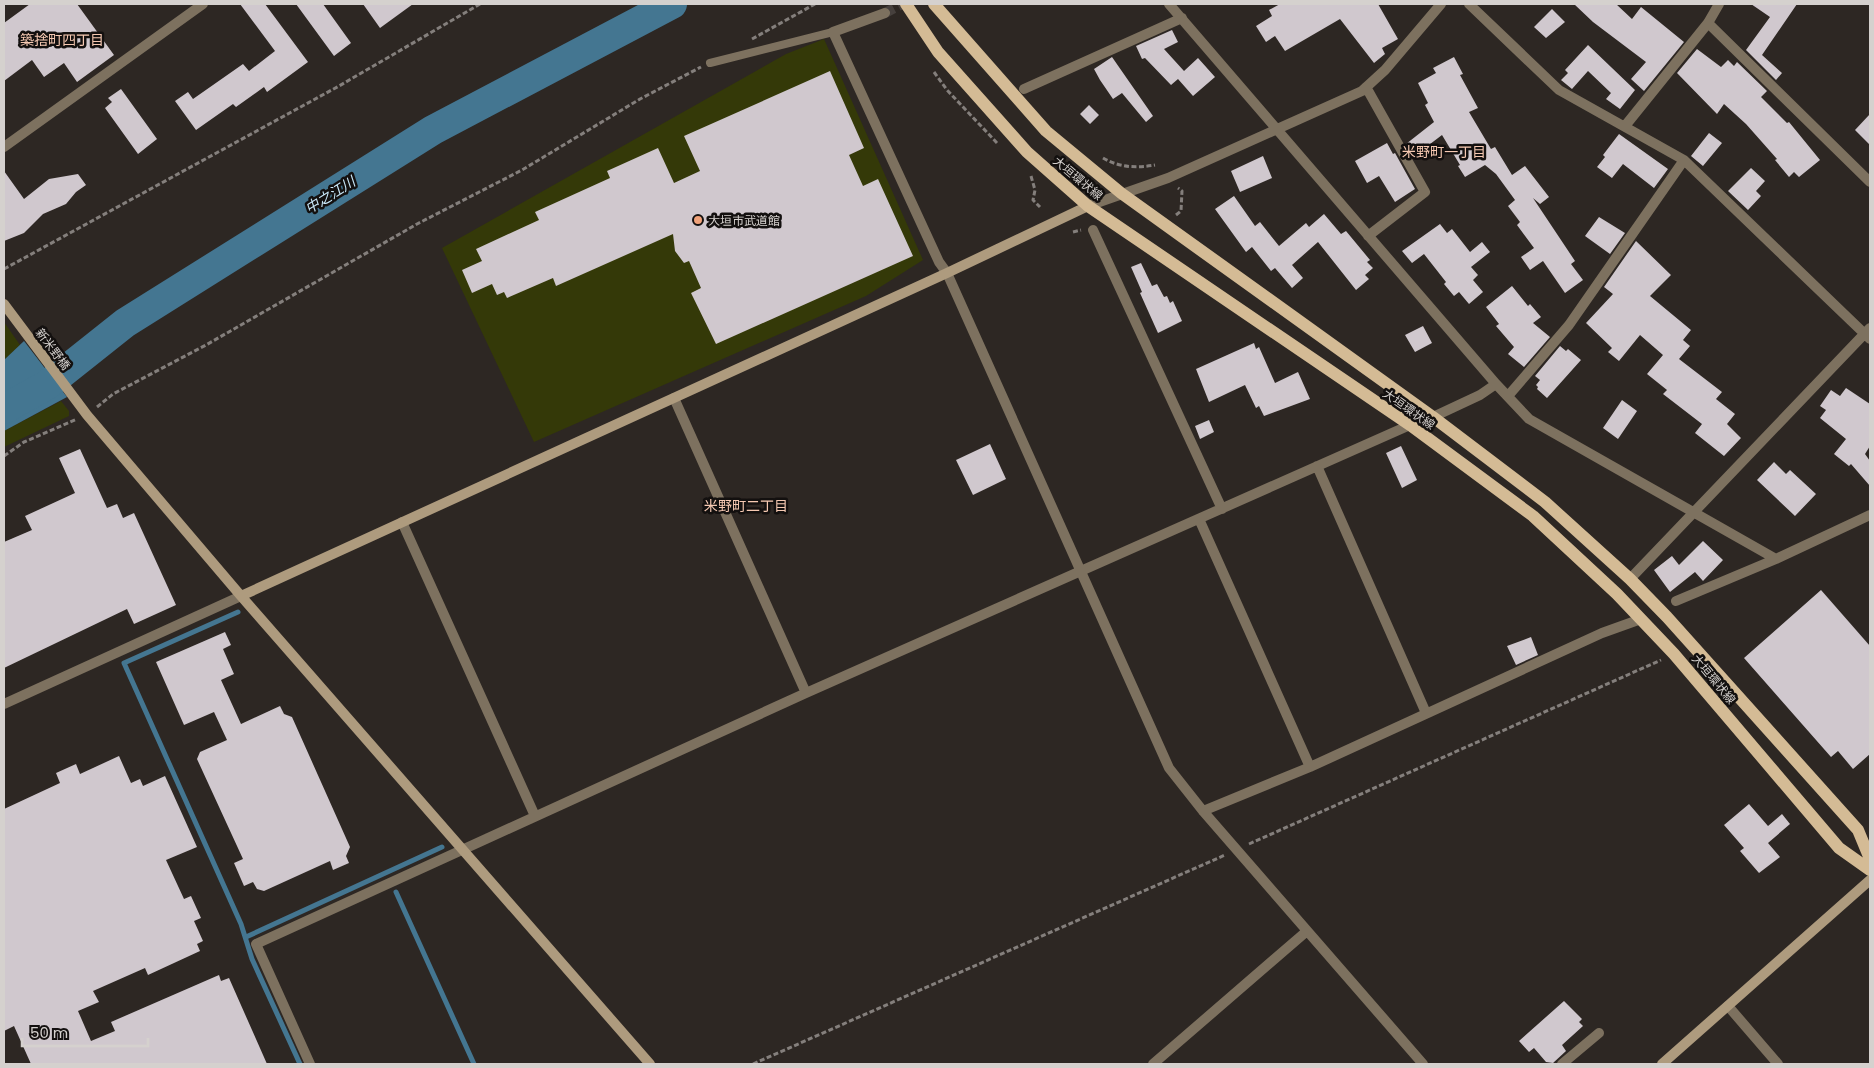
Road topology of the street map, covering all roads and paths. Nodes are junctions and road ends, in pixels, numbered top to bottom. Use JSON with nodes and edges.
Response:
{"nodes":[{"id":1,"x":203,"y":4,"type":"edge"},
{"id":2,"x":480,"y":4,"type":"edge"},
{"id":3,"x":816,"y":4,"type":"edge"},
{"id":4,"x":906,"y":4,"type":"edge"},
{"id":5,"x":934,"y":4,"type":"edge"},
{"id":6,"x":1169,"y":4,"type":"edge"},
{"id":7,"x":1441,"y":4,"type":"edge"},
{"id":8,"x":1469,"y":4,"type":"edge"},
{"id":9,"x":1719,"y":4,"type":"edge"},
{"id":10,"x":885,"y":13,"type":"tunnel mouth"},
{"id":11,"x":1182,"y":18,"type":"junction"},
{"id":12,"x":1708,"y":23,"type":"junction"},
{"id":13,"x":833,"y":32,"type":"junction"},
{"id":14,"x":751,"y":40,"type":"dead end"},
{"id":15,"x":710,"y":62,"type":"joint"},
{"id":16,"x":1366,"y":88,"type":"junction"},
{"id":17,"x":1024,"y":89,"type":"dead end"},
{"id":18,"x":1625,"y":126,"type":"junction"},
{"id":19,"x":1276,"y":130,"type":"junction"},
{"id":20,"x":4,"y":147,"type":"edge"},
{"id":21,"x":1097,"y":154,"type":"dead end"},
{"id":22,"x":1684,"y":160,"type":"junction"},
{"id":23,"x":1156,"y":165,"type":"dead end"},
{"id":24,"x":1870,"y":182,"type":"edge"},
{"id":25,"x":1178,"y":188,"type":"dead end"},
{"id":26,"x":1121,"y":193,"type":"junction"},
{"id":27,"x":1088,"y":206,"type":"junction"},
{"id":28,"x":1176,"y":215,"type":"dead end"},
{"id":29,"x":1093,"y":230,"type":"dead end"},
{"id":30,"x":1368,"y":236,"type":"junction"},
{"id":31,"x":4,"y":269,"type":"edge"},
{"id":32,"x":947,"y":273,"type":"junction"},
{"id":33,"x":4,"y":304,"type":"edge"},
{"id":34,"x":1868,"y":333,"type":"edge"},
{"id":35,"x":1496,"y":384,"type":"junction"},
{"id":36,"x":1508,"y":396,"type":"junction"},
{"id":37,"x":674,"y":398,"type":"junction"},
{"id":38,"x":84,"y":411,"type":"junction"},
{"id":39,"x":1433,"y":417,"type":"junction"},
{"id":40,"x":1410,"y":425,"type":"junction"},
{"id":41,"x":4,"y":456,"type":"edge"},
{"id":42,"x":1318,"y":466,"type":"junction"},
{"id":43,"x":1222,"y":509,"type":"junction"},
{"id":44,"x":1693,"y":512,"type":"junction"},
{"id":45,"x":1870,"y":515,"type":"edge"},
{"id":46,"x":1199,"y":519,"type":"junction"},
{"id":47,"x":402,"y":522,"type":"junction"},
{"id":48,"x":1776,"y":559,"type":"junction"},
{"id":49,"x":1082,"y":570,"type":"junction"},
{"id":50,"x":1630,"y":579,"type":"junction"},
{"id":51,"x":241,"y":596,"type":"junction"},
{"id":52,"x":1676,"y":601,"type":"dead end"},
{"id":53,"x":1642,"y":621,"type":"junction"},
{"id":54,"x":1674,"y":654,"type":"junction"},
{"id":55,"x":806,"y":693,"type":"junction"},
{"id":56,"x":4,"y":704,"type":"edge"},
{"id":57,"x":1426,"y":713,"type":"junction"},
{"id":58,"x":1310,"y":767,"type":"junction"},
{"id":59,"x":1205,"y":813,"type":"junction"},
{"id":60,"x":536,"y":816,"type":"junction"},
{"id":61,"x":462,"y":850,"type":"junction"},
{"id":62,"x":1236,"y":850,"type":"junction"},
{"id":63,"x":1870,"y":859,"type":"edge"},
{"id":64,"x":1870,"y":870,"type":"edge"},
{"id":65,"x":1870,"y":880,"type":"edge"},
{"id":66,"x":1307,"y":931,"type":"junction"},
{"id":67,"x":1728,"y":1006,"type":"junction"},
{"id":68,"x":1599,"y":1033,"type":"dead end"},
{"id":69,"x":310,"y":1064,"type":"edge"},
{"id":70,"x":650,"y":1064,"type":"edge"},
{"id":71,"x":752,"y":1064,"type":"edge"},
{"id":72,"x":1153,"y":1064,"type":"edge"},
{"id":73,"x":1423,"y":1064,"type":"edge"},
{"id":74,"x":1562,"y":1064,"type":"edge"},
{"id":75,"x":1662,"y":1064,"type":"edge"},
{"id":76,"x":1778,"y":1064,"type":"edge"}],
"edges":[{"from":1,"to":20,"type":"street"},
{"from":2,"to":31,"type":"path"},
{"from":3,"to":14,"type":"path"},
{"from":4,"to":27,"type":"main road","name":"大垣環状線"},
{"from":5,"to":26,"type":"main road","name":"大垣環状線"},
{"from":6,"to":11,"type":"street"},
{"from":7,"to":16,"type":"street"},
{"from":8,"to":18,"type":"street"},
{"from":9,"to":12,"type":"street"},
{"from":10,"to":13,"type":"street"},
{"from":11,"to":17,"type":"street"},
{"from":11,"to":19,"type":"street"},
{"from":12,"to":18,"type":"street"},
{"from":12,"to":24,"type":"street"},
{"from":13,"to":15,"type":"lane"},
{"from":13,"to":32,"type":"street"},
{"from":15,"to":38,"type":"path"},
{"from":16,"to":19,"type":"street"},
{"from":16,"to":30,"type":"street"},
{"from":18,"to":22,"type":"street"},
{"from":19,"to":26,"type":"street"},
{"from":19,"to":30,"type":"street"},
{"from":21,"to":23,"type":"path"},
{"from":22,"to":34,"type":"street"},
{"from":22,"to":36,"type":"street"},
{"from":25,"to":28,"type":"path"},
{"from":26,"to":27,"type":"street"},
{"from":26,"to":39,"type":"main road","name":"大垣環状線"},
{"from":27,"to":32,"type":"street"},
{"from":27,"to":40,"type":"main road","name":"大垣環状線"},
{"from":29,"to":43,"type":"street"},
{"from":30,"to":35,"type":"street"},
{"from":32,"to":37,"type":"street"},
{"from":32,"to":49,"type":"street"},
{"from":33,"to":38,"type":"street","name":"新米野橋"},
{"from":34,"to":44,"type":"street"},
{"from":35,"to":36,"type":"street"},
{"from":35,"to":39,"type":"street"},
{"from":36,"to":44,"type":"street"},
{"from":37,"to":47,"type":"street"},
{"from":37,"to":55,"type":"street"},
{"from":38,"to":41,"type":"path"},
{"from":38,"to":51,"type":"street","name":"新米野橋"},
{"from":39,"to":50,"type":"main road","name":"大垣環状線"},
{"from":40,"to":42,"type":"street"},
{"from":40,"to":53,"type":"main road","name":"大垣環状線"},
{"from":42,"to":43,"type":"street"},
{"from":42,"to":57,"type":"street"},
{"from":43,"to":46,"type":"street"},
{"from":44,"to":48,"type":"street"},
{"from":44,"to":50,"type":"street"},
{"from":45,"to":48,"type":"street"},
{"from":46,"to":49,"type":"street"},
{"from":46,"to":58,"type":"street"},
{"from":47,"to":51,"type":"street"},
{"from":47,"to":60,"type":"street"},
{"from":48,"to":52,"type":"street"},
{"from":49,"to":55,"type":"street"},
{"from":49,"to":59,"type":"street"},
{"from":50,"to":63,"type":"main road","name":"大垣環状線"},
{"from":51,"to":56,"type":"street"},
{"from":51,"to":61,"type":"street","name":"新米野橋"},
{"from":53,"to":54,"type":"main road","name":"大垣環状線"},
{"from":53,"to":57,"type":"street"},
{"from":54,"to":62,"type":"path"},
{"from":54,"to":64,"type":"main road","name":"大垣環状線"},
{"from":55,"to":60,"type":"street"},
{"from":57,"to":58,"type":"street"},
{"from":58,"to":59,"type":"street"},
{"from":59,"to":62,"type":"street"},
{"from":60,"to":61,"type":"street"},
{"from":61,"to":69,"type":"street"},
{"from":61,"to":70,"type":"street","name":"新米野橋"},
{"from":62,"to":66,"type":"street"},
{"from":62,"to":71,"type":"path"},
{"from":65,"to":67,"type":"street"},
{"from":66,"to":72,"type":"street"},
{"from":66,"to":73,"type":"street"},
{"from":67,"to":75,"type":"street"},
{"from":67,"to":76,"type":"street"},
{"from":68,"to":74,"type":"street"}]}
